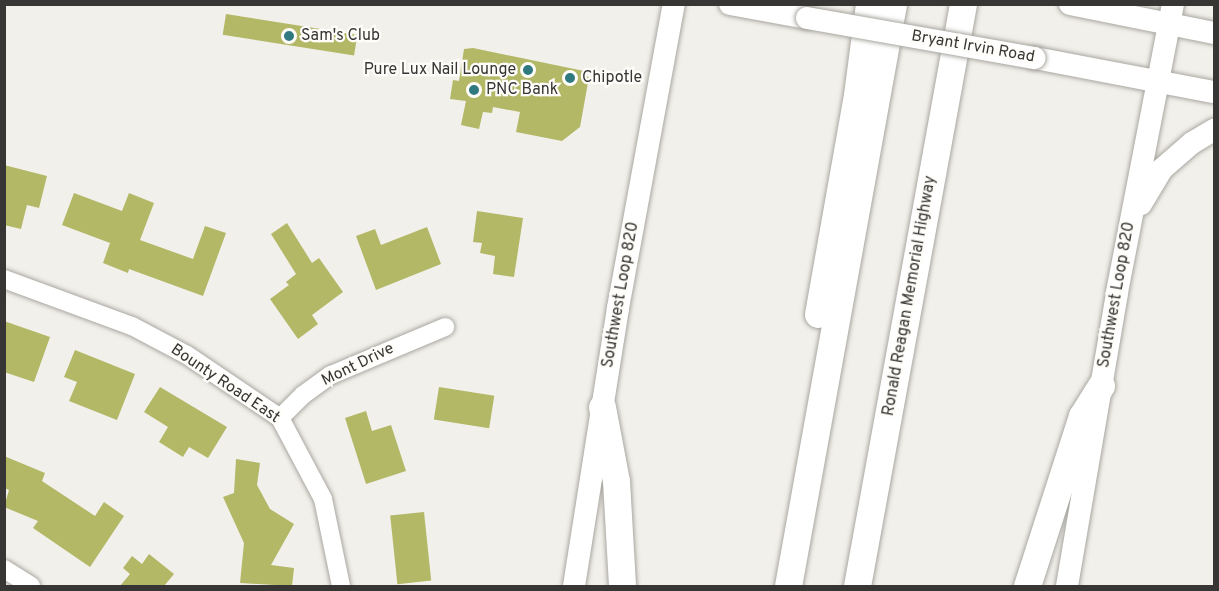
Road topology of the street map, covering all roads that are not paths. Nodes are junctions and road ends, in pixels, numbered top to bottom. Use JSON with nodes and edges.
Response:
{"nodes":[{"id":1,"x":674,"y":4,"type":"edge"},
{"id":2,"x":730,"y":4,"type":"edge"},
{"id":3,"x":868,"y":4,"type":"edge"},
{"id":4,"x":893,"y":4,"type":"edge"},
{"id":5,"x":963,"y":4,"type":"edge"},
{"id":6,"x":974,"y":4,"type":"edge"},
{"id":7,"x":1071,"y":5,"type":"edge"},
{"id":8,"x":1171,"y":15,"type":"edge"},
{"id":9,"x":1215,"y":33,"type":"edge"},
{"id":10,"x":955,"y":53,"type":"junction"},
{"id":11,"x":1158,"y":81,"type":"junction"},
{"id":12,"x":1215,"y":92,"type":"edge"},
{"id":13,"x":1215,"y":130,"type":"edge"},
{"id":14,"x":1127,"y":239,"type":"junction"},
{"id":15,"x":4,"y":279,"type":"edge"},
{"id":16,"x":445,"y":327,"type":"dead end"},
{"id":17,"x":1101,"y":385,"type":"junction"},
{"id":18,"x":602,"y":407,"type":"junction"},
{"id":19,"x":280,"y":418,"type":"junction"},
{"id":20,"x":4,"y":569,"type":"edge"},
{"id":21,"x":31,"y":586,"type":"edge"},
{"id":22,"x":341,"y":586,"type":"edge"},
{"id":23,"x":574,"y":586,"type":"edge"},
{"id":24,"x":622,"y":586,"type":"edge"},
{"id":25,"x":770,"y":586,"type":"edge"},
{"id":26,"x":788,"y":586,"type":"edge"},
{"id":27,"x":857,"y":586,"type":"edge"},
{"id":28,"x":1027,"y":586,"type":"edge"},
{"id":29,"x":1067,"y":586,"type":"edge"}],
"edges":[{"from":1,"to":18,"type":"main road","name":"Southwest Loop 820"},
{"from":2,"to":11,"type":"main road","name":"Bryant Irvin Road","bridge":true},
{"from":3,"to":25,"type":"highway"},
{"from":4,"to":26,"type":"highway"},
{"from":5,"to":10,"type":"highway","name":"Ronald Reagan Memorial Highway"},
{"from":6,"to":10,"type":"highway"},
{"from":7,"to":8,"type":"main road"},
{"from":8,"to":9,"type":"main road"},
{"from":8,"to":11,"type":"main road","name":"Southwest Loop 820"},
{"from":10,"to":27,"type":"highway","name":"Ronald Reagan Memorial Highway"},
{"from":11,"to":12,"type":"main road","name":"Bryant Irvin Road"},
{"from":11,"to":14,"type":"main road","name":"Southwest Loop 820"},
{"from":13,"to":14,"type":"main road"},
{"from":14,"to":17,"type":"main road","name":"Southwest Loop 820"},
{"from":15,"to":19,"type":"street","name":"Bounty Road East"},
{"from":16,"to":19,"type":"street","name":"Mont Drive"},
{"from":17,"to":28,"type":"highway"},
{"from":17,"to":29,"type":"main road","name":"Southwest Loop 820"},
{"from":18,"to":23,"type":"main road","name":"Southwest Loop 820"},
{"from":18,"to":24,"type":"highway"},
{"from":19,"to":22,"type":"street","name":"Bounty Road East"},
{"from":20,"to":21,"type":"street"}]}
